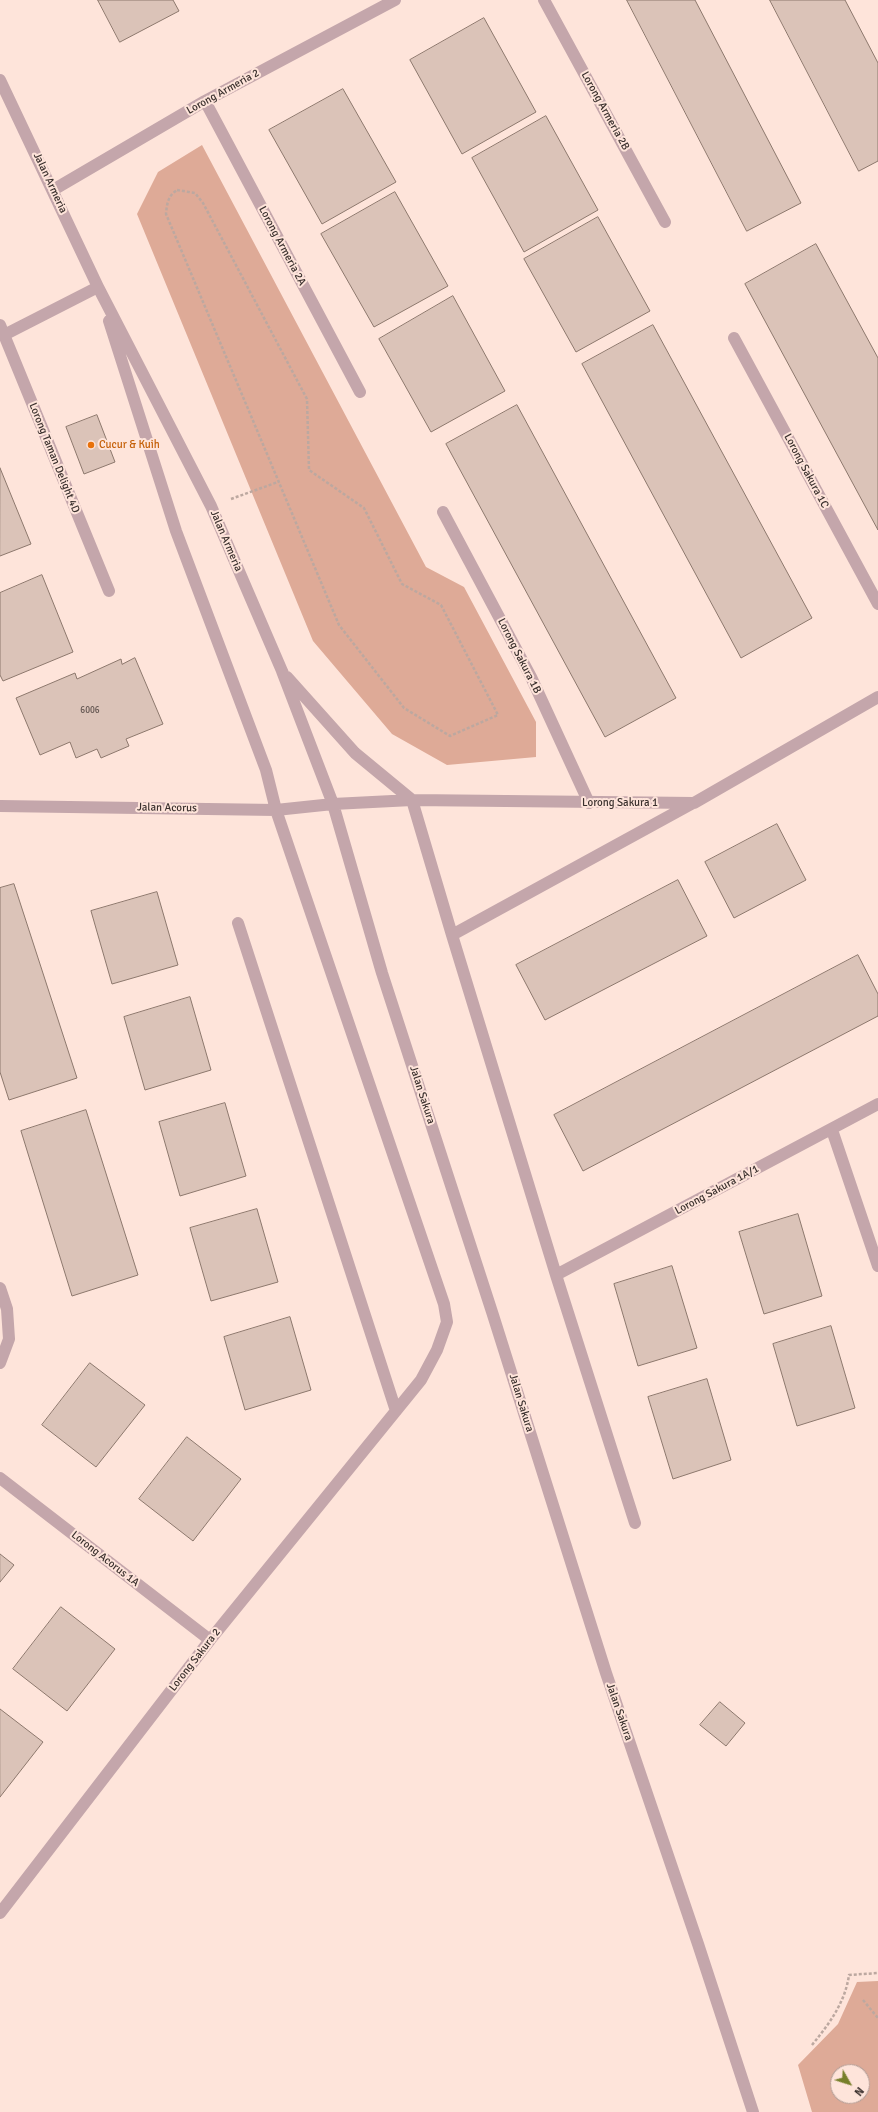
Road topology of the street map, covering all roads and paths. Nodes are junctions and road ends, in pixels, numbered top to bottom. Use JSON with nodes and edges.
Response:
{"nodes":[{"id":1,"x":395,"y":0,"type":"edge"},
{"id":2,"x":544,"y":0,"type":"edge"},
{"id":3,"x":0,"y":80,"type":"edge"},
{"id":4,"x":205,"y":101,"type":"junction"},
{"id":5,"x":53,"y":190,"type":"junction"},
{"id":6,"x":666,"y":222,"type":"dead end"},
{"id":7,"x":98,"y":287,"type":"junction"},
{"id":8,"x":2,"y":330,"type":"edge"},
{"id":9,"x":734,"y":338,"type":"dead end"},
{"id":10,"x":360,"y":392,"type":"dead end"},
{"id":11,"x":278,"y":482,"type":"junction"},
{"id":12,"x":211,"y":506,"type":"junction"},
{"id":13,"x":443,"y":512,"type":"dead end"},
{"id":14,"x":109,"y":591,"type":"dead end"},
{"id":15,"x":878,"y":604,"type":"edge"},
{"id":16,"x":282,"y":671,"type":"junction"},
{"id":17,"x":878,"y":697,"type":"edge"},
{"id":18,"x":412,"y":800,"type":"junction"},
{"id":19,"x":694,"y":802,"type":"junction"},
{"id":20,"x":589,"y":803,"type":"junction"},
{"id":21,"x":333,"y":804,"type":"junction"},
{"id":22,"x":0,"y":806,"type":"edge"},
{"id":23,"x":276,"y":810,"type":"junction"},
{"id":24,"x":238,"y":923,"type":"dead end"},
{"id":25,"x":452,"y":935,"type":"junction"},
{"id":26,"x":878,"y":1104,"type":"edge"},
{"id":27,"x":832,"y":1130,"type":"junction"},
{"id":28,"x":878,"y":1266,"type":"edge"},
{"id":29,"x":556,"y":1275,"type":"junction"},
{"id":30,"x":0,"y":1288,"type":"edge"},
{"id":31,"x":0,"y":1363,"type":"edge"},
{"id":32,"x":396,"y":1411,"type":"junction"},
{"id":33,"x":0,"y":1478,"type":"edge"},
{"id":34,"x":635,"y":1523,"type":"dead end"},
{"id":35,"x":210,"y":1640,"type":"junction"},
{"id":36,"x":0,"y":1913,"type":"edge"},
{"id":37,"x":878,"y":1973,"type":"edge"},
{"id":38,"x":863,"y":2000,"type":"dead end"},
{"id":39,"x":878,"y":2018,"type":"edge"},
{"id":40,"x":812,"y":2046,"type":"dead end"},
{"id":41,"x":752,"y":2112,"type":"edge"}],
"edges":[{"from":1,"to":4,"type":"street","name":"Lorong Armeria 2"},
{"from":2,"to":6,"type":"street","name":"Lorong Armeria 2B"},
{"from":3,"to":5,"type":"street","name":"Jalan Armeria"},
{"from":4,"to":5,"type":"street","name":"Lorong Armeria 2"},
{"from":4,"to":10,"type":"street","name":"Lorong Armeria 2A"},
{"from":5,"to":7,"type":"street","name":"Jalan Armeria"},
{"from":7,"to":8,"type":"street"},
{"from":7,"to":12,"type":"street","name":"Jalan Armeria"},
{"from":7,"to":23,"type":"street","name":"Jalan Armeria"},
{"from":8,"to":14,"type":"street","name":"Lorong Taman Delight 4D"},
{"from":9,"to":15,"type":"street","name":"Lorong Sakura 1C"},
{"from":11,"to":11,"type":"path"},
{"from":11,"to":12,"type":"path"},
{"from":12,"to":16,"type":"street","name":"Jalan Armeria"},
{"from":13,"to":20,"type":"street","name":"Lorong Sakura 1B"},
{"from":16,"to":18,"type":"street"},
{"from":16,"to":21,"type":"street","name":"Jalan Armeria"},
{"from":17,"to":19,"type":"street","name":"Lorong Sakura 1"},
{"from":18,"to":20,"type":"street","name":"Lorong Sakura 1"},
{"from":18,"to":21,"type":"street","name":"Lorong Sakura 1"},
{"from":18,"to":25,"type":"street"},
{"from":19,"to":20,"type":"street","name":"Lorong Sakura 1"},
{"from":19,"to":25,"type":"street"},
{"from":21,"to":23,"type":"street","name":"Jalan Acorus"},
{"from":21,"to":41,"type":"street","name":"Jalan Sakura"},
{"from":22,"to":23,"type":"street","name":"Jalan Acorus"},
{"from":23,"to":32,"type":"street"},
{"from":24,"to":32,"type":"street"},
{"from":25,"to":29,"type":"street"},
{"from":26,"to":27,"type":"street","name":"Lorong Sakura 1A/1"},
{"from":27,"to":28,"type":"street"},
{"from":27,"to":29,"type":"street","name":"Lorong Sakura 1A/1"},
{"from":29,"to":34,"type":"street"},
{"from":30,"to":31,"type":"street"},
{"from":32,"to":35,"type":"street","name":"Lorong Sakura 2"},
{"from":33,"to":35,"type":"street","name":"Lorong Acorus 1A"},
{"from":35,"to":36,"type":"street","name":"Lorong Sakura 2"},
{"from":37,"to":40,"type":"path"},
{"from":38,"to":39,"type":"path"}]}
